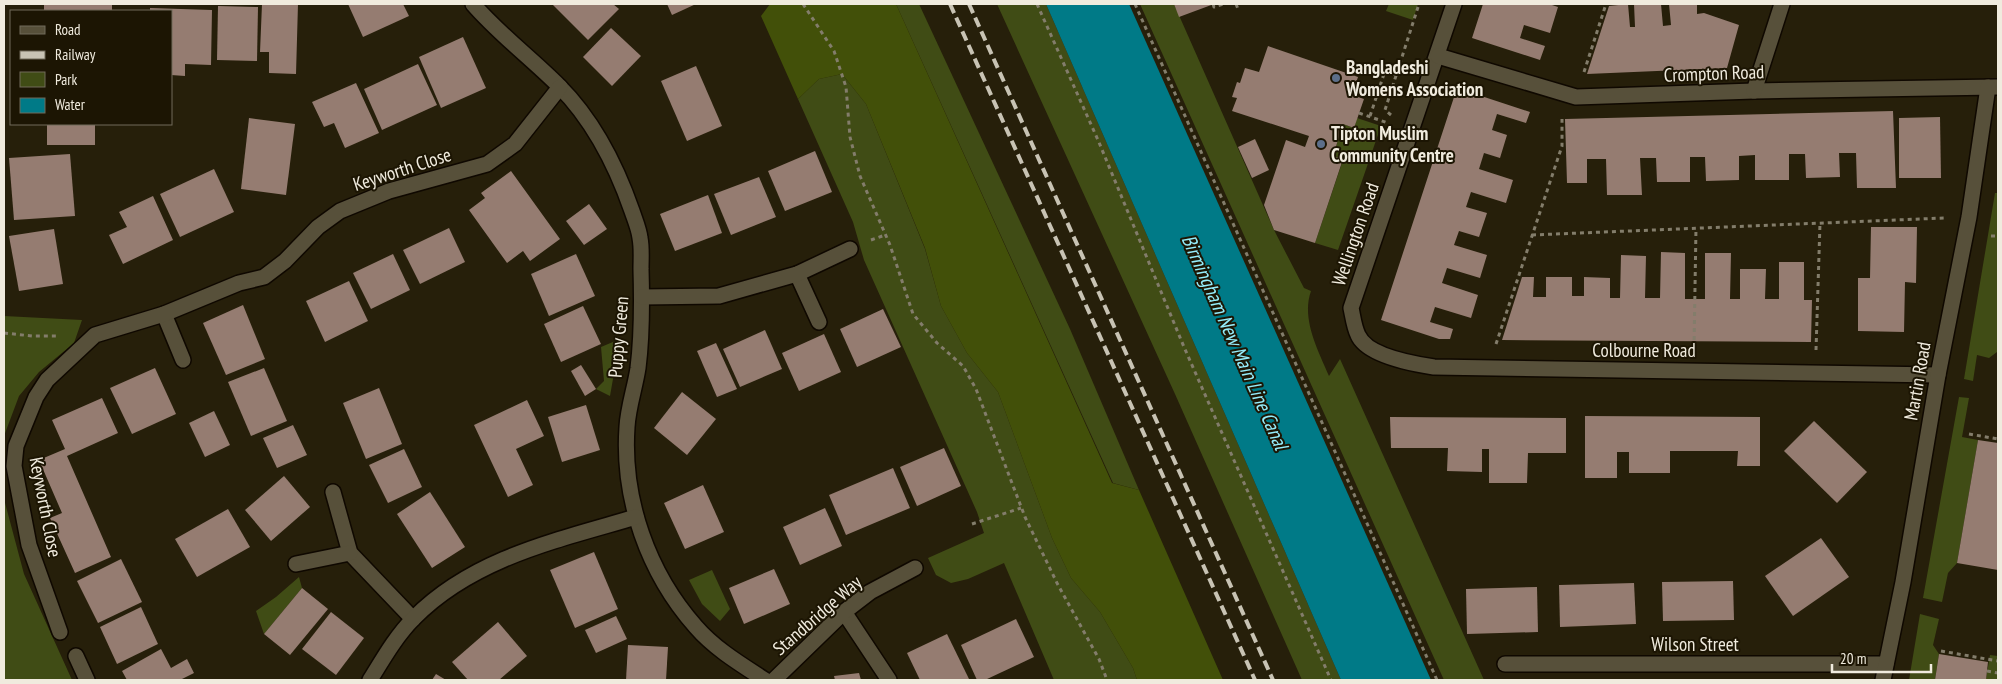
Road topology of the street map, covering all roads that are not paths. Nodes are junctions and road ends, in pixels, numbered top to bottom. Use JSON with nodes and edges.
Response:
{"nodes":[{"id":1,"x":473,"y":4,"type":"edge"},
{"id":2,"x":1454,"y":4,"type":"edge"},
{"id":3,"x":1782,"y":4,"type":"edge"},
{"id":4,"x":1438,"y":56,"type":"junction"},
{"id":5,"x":560,"y":87,"type":"junction"},
{"id":6,"x":1993,"y":87,"type":"edge"},
{"id":7,"x":1754,"y":91,"type":"junction"},
{"id":8,"x":850,"y":249,"type":"dead end"},
{"id":9,"x":797,"y":274,"type":"junction"},
{"id":10,"x":642,"y":297,"type":"junction"},
{"id":11,"x":164,"y":314,"type":"junction"},
{"id":12,"x":818,"y":322,"type":"dead end"},
{"id":13,"x":1358,"y":336,"type":"joint"},
{"id":14,"x":183,"y":360,"type":"dead end"},
{"id":15,"x":1938,"y":375,"type":"junction"},
{"id":16,"x":333,"y":492,"type":"dead end"},
{"id":17,"x":636,"y":517,"type":"junction"},
{"id":18,"x":350,"y":553,"type":"junction"},
{"id":19,"x":296,"y":564,"type":"dead end"},
{"id":20,"x":915,"y":568,"type":"dead end"},
{"id":21,"x":844,"y":612,"type":"junction"},
{"id":22,"x":412,"y":619,"type":"junction"},
{"id":23,"x":60,"y":632,"type":"dead end"},
{"id":24,"x":76,"y":656,"type":"dead end"},
{"id":25,"x":1505,"y":664,"type":"dead end"},
{"id":26,"x":1886,"y":664,"type":"junction"},
{"id":27,"x":87,"y":680,"type":"edge"},
{"id":28,"x":370,"y":680,"type":"edge"},
{"id":29,"x":765,"y":680,"type":"edge"},
{"id":30,"x":774,"y":680,"type":"edge"},
{"id":31,"x":889,"y":680,"type":"edge"},
{"id":32,"x":1883,"y":680,"type":"edge"}],
"edges":[{"from":1,"to":5,"type":"street","name":"Puppy Green"},
{"from":2,"to":4,"type":"street","name":"Wellington Road"},
{"from":3,"to":7,"type":"street"},
{"from":4,"to":7,"type":"street","name":"Crompton Road"},
{"from":4,"to":13,"type":"street","name":"Wellington Road"},
{"from":5,"to":10,"type":"street","name":"Puppy Green"},
{"from":5,"to":11,"type":"street","name":"Keyworth Close"},
{"from":6,"to":7,"type":"street","name":"Crompton Road"},
{"from":6,"to":15,"type":"street","name":"Martin Road"},
{"from":8,"to":9,"type":"street"},
{"from":9,"to":10,"type":"street"},
{"from":9,"to":12,"type":"street"},
{"from":10,"to":17,"type":"street","name":"Puppy Green"},
{"from":11,"to":14,"type":"street"},
{"from":11,"to":23,"type":"street","name":"Keyworth Close"},
{"from":13,"to":15,"type":"street","name":"Colbourne Road"},
{"from":15,"to":26,"type":"street","name":"Martin Road"},
{"from":16,"to":18,"type":"street"},
{"from":17,"to":22,"type":"street"},
{"from":17,"to":29,"type":"street","name":"Puppy Green"},
{"from":18,"to":19,"type":"street"},
{"from":18,"to":22,"type":"street"},
{"from":20,"to":21,"type":"street","name":"Standbridge Way"},
{"from":21,"to":30,"type":"street","name":"Standbridge Way"},
{"from":21,"to":31,"type":"street"},
{"from":22,"to":28,"type":"street"},
{"from":24,"to":27,"type":"street"},
{"from":25,"to":26,"type":"street","name":"Wilson Street"},
{"from":26,"to":32,"type":"street","name":"Martin Road"}]}
